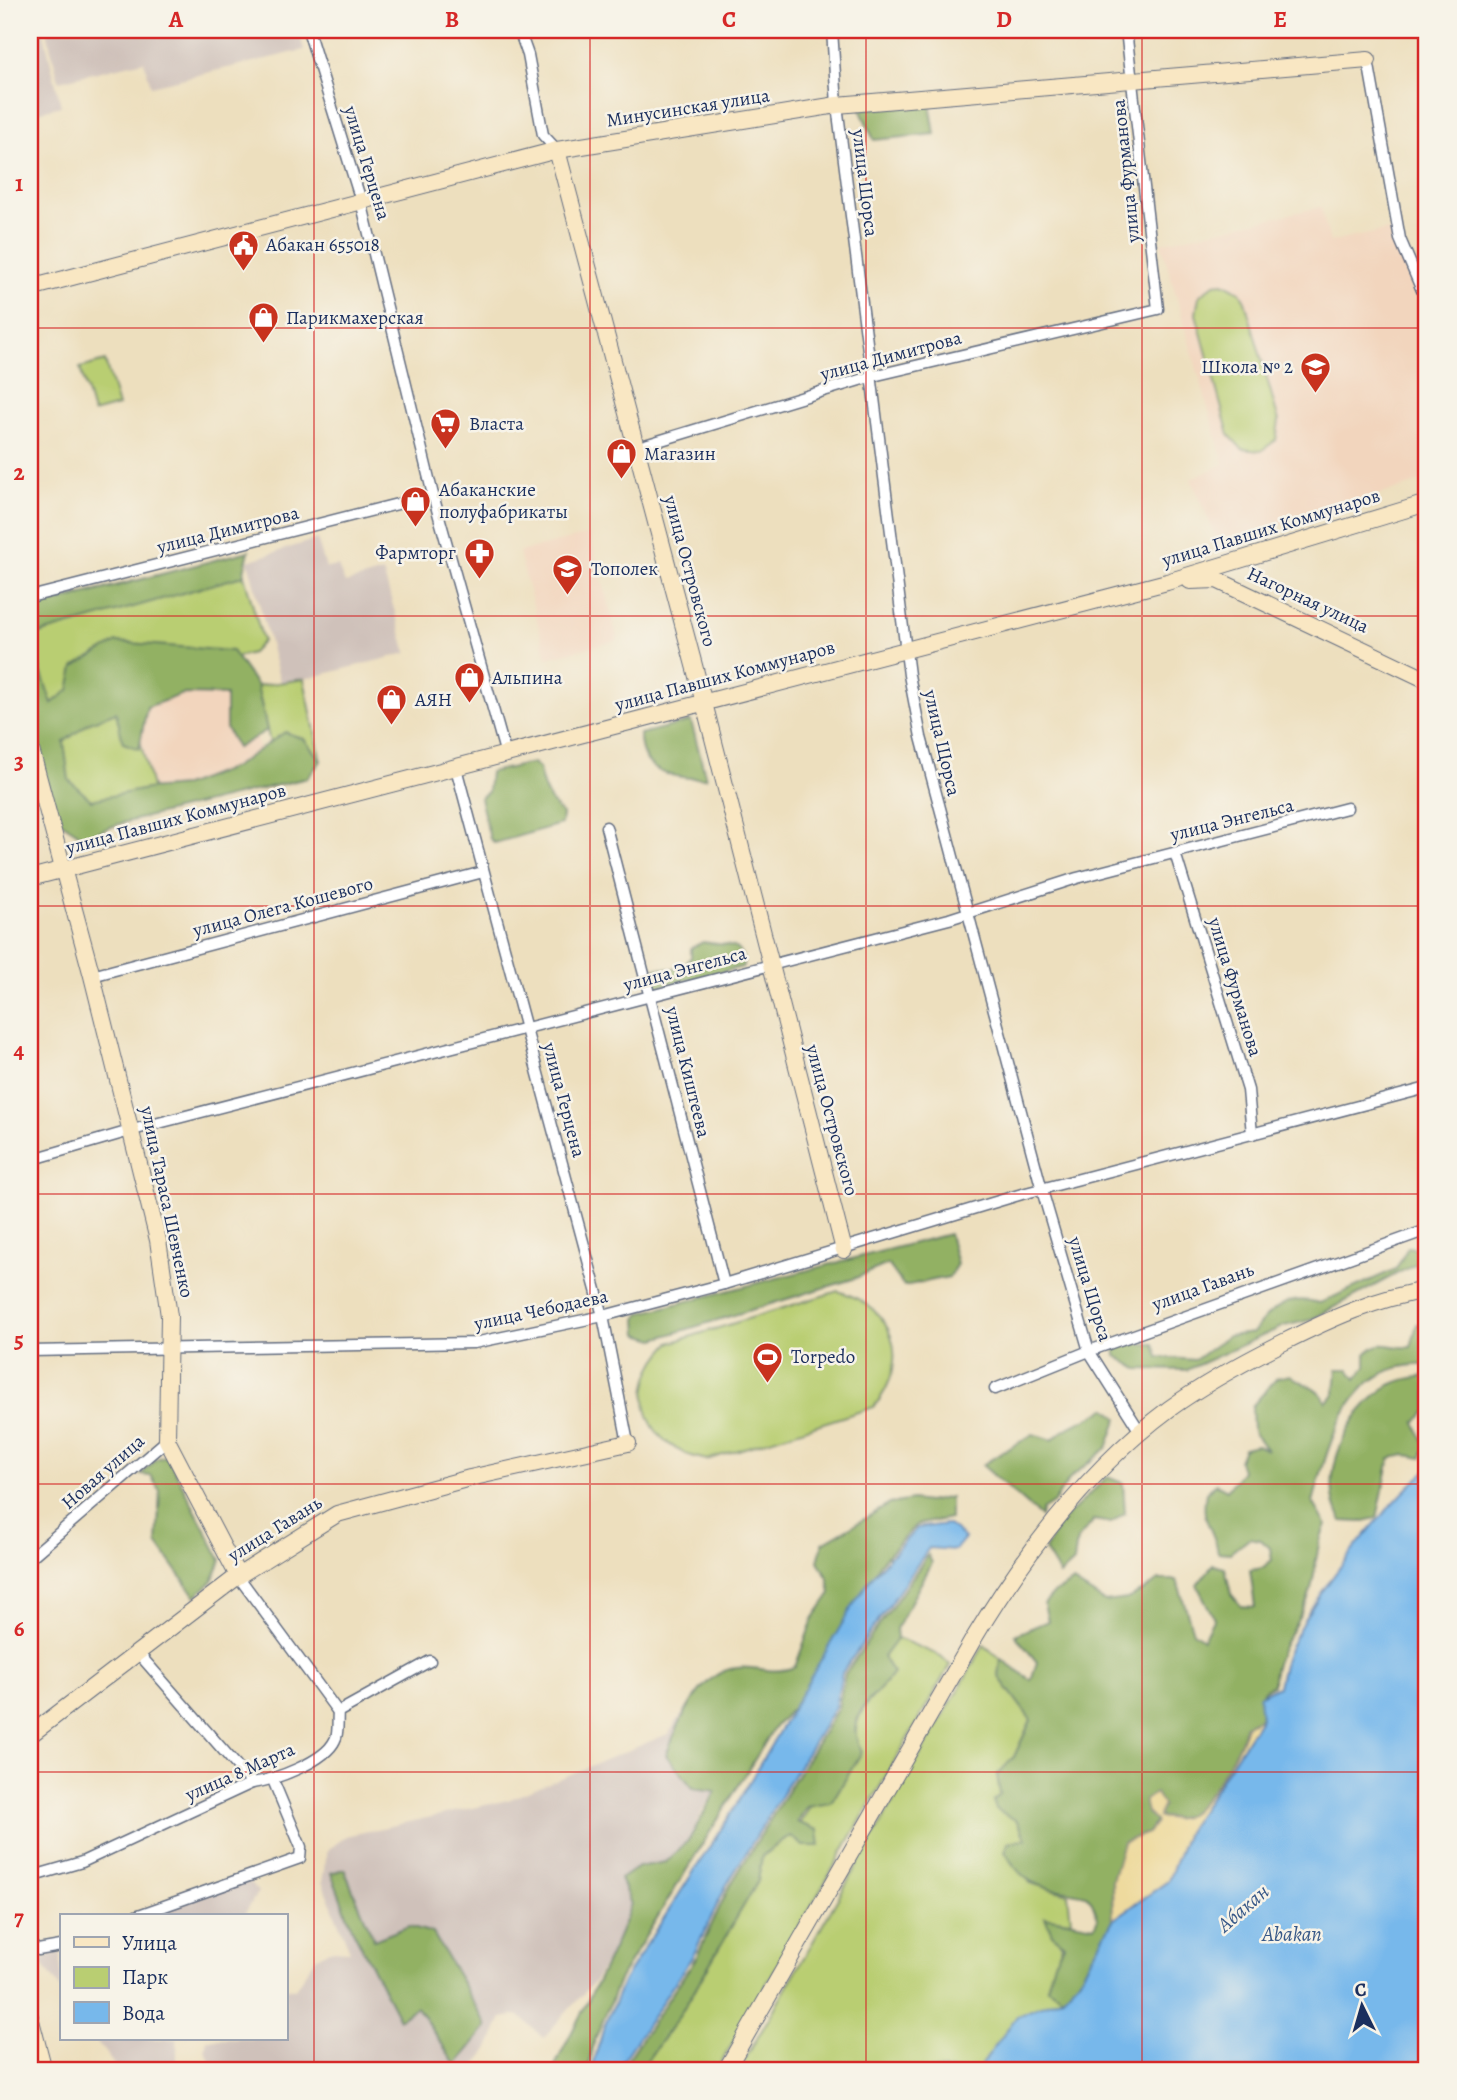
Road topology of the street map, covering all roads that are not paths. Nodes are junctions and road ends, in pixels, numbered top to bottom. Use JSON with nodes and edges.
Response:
{"nodes":[{"id":1,"x":308,"y":30,"type":"edge"},
{"id":2,"x":519,"y":30,"type":"edge"},
{"id":3,"x":832,"y":30,"type":"edge"},
{"id":4,"x":1126,"y":30,"type":"edge"},
{"id":5,"x":1368,"y":60,"type":"joint"},
{"id":6,"x":1133,"y":81,"type":"junction"},
{"id":7,"x":837,"y":105,"type":"junction"},
{"id":8,"x":557,"y":150,"type":"junction"},
{"id":9,"x":361,"y":201,"type":"junction"},
{"id":10,"x":30,"y":288,"type":"edge"},
{"id":11,"x":1427,"y":302,"type":"edge"},
{"id":12,"x":1158,"y":309,"type":"joint"},
{"id":13,"x":873,"y":376,"type":"junction"},
{"id":14,"x":635,"y":448,"type":"junction"},
{"id":15,"x":433,"y":495,"type":"junction"},
{"id":16,"x":1427,"y":503,"type":"edge"},
{"id":17,"x":1167,"y":582,"type":"junction"},
{"id":18,"x":30,"y":597,"type":"edge"},
{"id":19,"x":906,"y":650,"type":"junction"},
{"id":20,"x":1427,"y":680,"type":"edge"},
{"id":21,"x":704,"y":703,"type":"junction"},
{"id":22,"x":30,"y":746,"type":"edge"},
{"id":23,"x":506,"y":755,"type":"junction"},
{"id":24,"x":456,"y":768,"type":"junction"},
{"id":25,"x":1347,"y":808,"type":"dead end"},
{"id":26,"x":606,"y":827,"type":"dead end"},
{"id":27,"x":1175,"y":853,"type":"junction"},
{"id":28,"x":64,"y":870,"type":"junction"},
{"id":29,"x":483,"y":872,"type":"junction"},
{"id":30,"x":30,"y":878,"type":"edge"},
{"id":31,"x":967,"y":915,"type":"junction"},
{"id":32,"x":770,"y":965,"type":"junction"},
{"id":33,"x":92,"y":976,"type":"junction"},
{"id":34,"x":652,"y":997,"type":"junction"},
{"id":35,"x":526,"y":1027,"type":"junction"},
{"id":36,"x":1427,"y":1088,"type":"edge"},
{"id":37,"x":132,"y":1132,"type":"junction"},
{"id":38,"x":1252,"y":1134,"type":"junction"},
{"id":39,"x":30,"y":1160,"type":"edge"},
{"id":40,"x":1042,"y":1190,"type":"junction"},
{"id":41,"x":1427,"y":1230,"type":"edge"},
{"id":42,"x":844,"y":1250,"type":"junction"},
{"id":43,"x":723,"y":1284,"type":"junction"},
{"id":44,"x":1427,"y":1290,"type":"edge"},
{"id":45,"x":603,"y":1316,"type":"junction"},
{"id":46,"x":171,"y":1349,"type":"junction"},
{"id":47,"x":30,"y":1351,"type":"edge"},
{"id":48,"x":1089,"y":1351,"type":"junction"},
{"id":49,"x":995,"y":1389,"type":"dead end"},
{"id":50,"x":1141,"y":1433,"type":"junction"},
{"id":51,"x":167,"y":1440,"type":"junction"},
{"id":52,"x":628,"y":1443,"type":"joint"},
{"id":53,"x":30,"y":1558,"type":"edge"},
{"id":54,"x":238,"y":1577,"type":"junction"},
{"id":55,"x":138,"y":1653,"type":"junction"},
{"id":56,"x":430,"y":1661,"type":"dead end"},
{"id":57,"x":338,"y":1712,"type":"junction"},
{"id":58,"x":30,"y":1735,"type":"edge"},
{"id":59,"x":273,"y":1780,"type":"junction"},
{"id":60,"x":252,"y":1783,"type":"junction"},
{"id":61,"x":30,"y":1877,"type":"edge"},
{"id":62,"x":142,"y":1914,"type":"edge"},
{"id":63,"x":30,"y":1945,"type":"edge"},
{"id":64,"x":60,"y":1946,"type":"edge"},
{"id":65,"x":30,"y":2017,"type":"edge"},
{"id":66,"x":33,"y":2037,"type":"edge"},
{"id":67,"x":44,"y":2070,"type":"edge"},
{"id":68,"x":726,"y":2070,"type":"edge"}],
"edges":[{"from":1,"to":9,"type":"street","name":"улица Герцена"},
{"from":2,"to":8,"type":"street","name":"улица Островского"},
{"from":3,"to":7,"type":"street","name":"улица Щорса"},
{"from":4,"to":6,"type":"street","name":"улица Фурманова"},
{"from":5,"to":6,"type":"street","name":"Минусинская улица"},
{"from":5,"to":11,"type":"street"},
{"from":6,"to":7,"type":"street","name":"Минусинская улица"},
{"from":6,"to":12,"type":"street","name":"улица Фурманова"},
{"from":7,"to":8,"type":"street","name":"Минусинская улица"},
{"from":7,"to":13,"type":"street","name":"улица Щорса"},
{"from":8,"to":9,"type":"street","name":"Минусинская улица"},
{"from":8,"to":14,"type":"street","name":"улица Островского"},
{"from":9,"to":10,"type":"street","name":"Минусинская улица"},
{"from":9,"to":15,"type":"street","name":"улица Герцена"},
{"from":12,"to":13,"type":"street","name":"улица Димитрова"},
{"from":13,"to":14,"type":"street","name":"улица Димитрова"},
{"from":13,"to":19,"type":"street","name":"улица Щорса"},
{"from":14,"to":21,"type":"street","name":"улица Островского"},
{"from":15,"to":18,"type":"street","name":"улица Димитрова"},
{"from":15,"to":23,"type":"street","name":"улица Герцена"},
{"from":16,"to":17,"type":"street","name":"улица Павших Коммунаров"},
{"from":17,"to":19,"type":"street","name":"улица Павших Коммунаров"},
{"from":17,"to":20,"type":"street","name":"Нагорная улица"},
{"from":19,"to":21,"type":"street","name":"улица Павших Коммунаров"},
{"from":19,"to":31,"type":"street","name":"улица Щорса"},
{"from":21,"to":23,"type":"street","name":"улица Павших Коммунаров"},
{"from":21,"to":32,"type":"street","name":"улица Островского"},
{"from":22,"to":28,"type":"street","name":"улица Тараса Шевченко"},
{"from":23,"to":24,"type":"street","name":"улица Павших Коммунаров"},
{"from":24,"to":28,"type":"street","name":"улица Павших Коммунаров"},
{"from":24,"to":29,"type":"street","name":"улица Герцена"},
{"from":25,"to":27,"type":"street","name":"улица Энгельса"},
{"from":26,"to":34,"type":"street","name":"улица Киштеева"},
{"from":27,"to":31,"type":"street","name":"улица Энгельса"},
{"from":27,"to":38,"type":"street","name":"улица Фурманова"},
{"from":28,"to":30,"type":"street","name":"улица Павших Коммунаров"},
{"from":28,"to":33,"type":"street","name":"улица Тараса Шевченко"},
{"from":29,"to":33,"type":"street","name":"улица Олега Кошевого"},
{"from":29,"to":35,"type":"street","name":"улица Герцена"},
{"from":31,"to":32,"type":"street","name":"улица Энгельса"},
{"from":31,"to":40,"type":"street","name":"улица Щорса"},
{"from":32,"to":34,"type":"street","name":"улица Энгельса"},
{"from":32,"to":42,"type":"street","name":"улица Островского"},
{"from":33,"to":37,"type":"street","name":"улица Тараса Шевченко"},
{"from":34,"to":35,"type":"street","name":"улица Энгельса"},
{"from":34,"to":43,"type":"street","name":"улица Киштеева"},
{"from":35,"to":37,"type":"street","name":"улица Энгельса"},
{"from":35,"to":45,"type":"street","name":"улица Герцена"},
{"from":36,"to":38,"type":"street","name":"улица Чебодаева"},
{"from":37,"to":39,"type":"street","name":"улица Энгельса"},
{"from":37,"to":46,"type":"street","name":"улица Тараса Шевченко"},
{"from":38,"to":40,"type":"street","name":"улица Чебодаева"},
{"from":40,"to":42,"type":"street","name":"улица Чебодаева"},
{"from":40,"to":48,"type":"street","name":"улица Щорса"},
{"from":41,"to":48,"type":"street","name":"улица Гавань"},
{"from":42,"to":43,"type":"street","name":"улица Чебодаева"},
{"from":43,"to":45,"type":"street","name":"улица Чебодаева"},
{"from":44,"to":50,"type":"street"},
{"from":45,"to":46,"type":"street","name":"улица Чебодаева"},
{"from":45,"to":52,"type":"street","name":"улица Герцена"},
{"from":46,"to":47,"type":"street","name":"улица Чебодаева"},
{"from":46,"to":51,"type":"street","name":"улица Тараса Шевченко"},
{"from":48,"to":49,"type":"street","name":"улица Гавань"},
{"from":48,"to":50,"type":"street","name":"улица Щорса"},
{"from":50,"to":68,"type":"street"},
{"from":51,"to":53,"type":"street","name":"Новая улица"},
{"from":51,"to":54,"type":"street","name":"улица Тараса Шевченко"},
{"from":52,"to":54,"type":"street","name":"улица Гавань"},
{"from":54,"to":55,"type":"street","name":"улица Гавань"},
{"from":54,"to":57,"type":"street","name":"улица Тараса Шевченко"},
{"from":55,"to":58,"type":"street","name":"улица Гавань"},
{"from":55,"to":60,"type":"street"},
{"from":56,"to":57,"type":"street"},
{"from":57,"to":59,"type":"street","name":"улица 8 Марта"},
{"from":59,"to":60,"type":"street","name":"улица 8 Марта"},
{"from":59,"to":62,"type":"street"},
{"from":60,"to":61,"type":"street","name":"улица 8 Марта"},
{"from":63,"to":64,"type":"street"},
{"from":65,"to":66,"type":"street"},
{"from":66,"to":67,"type":"street"}]}
